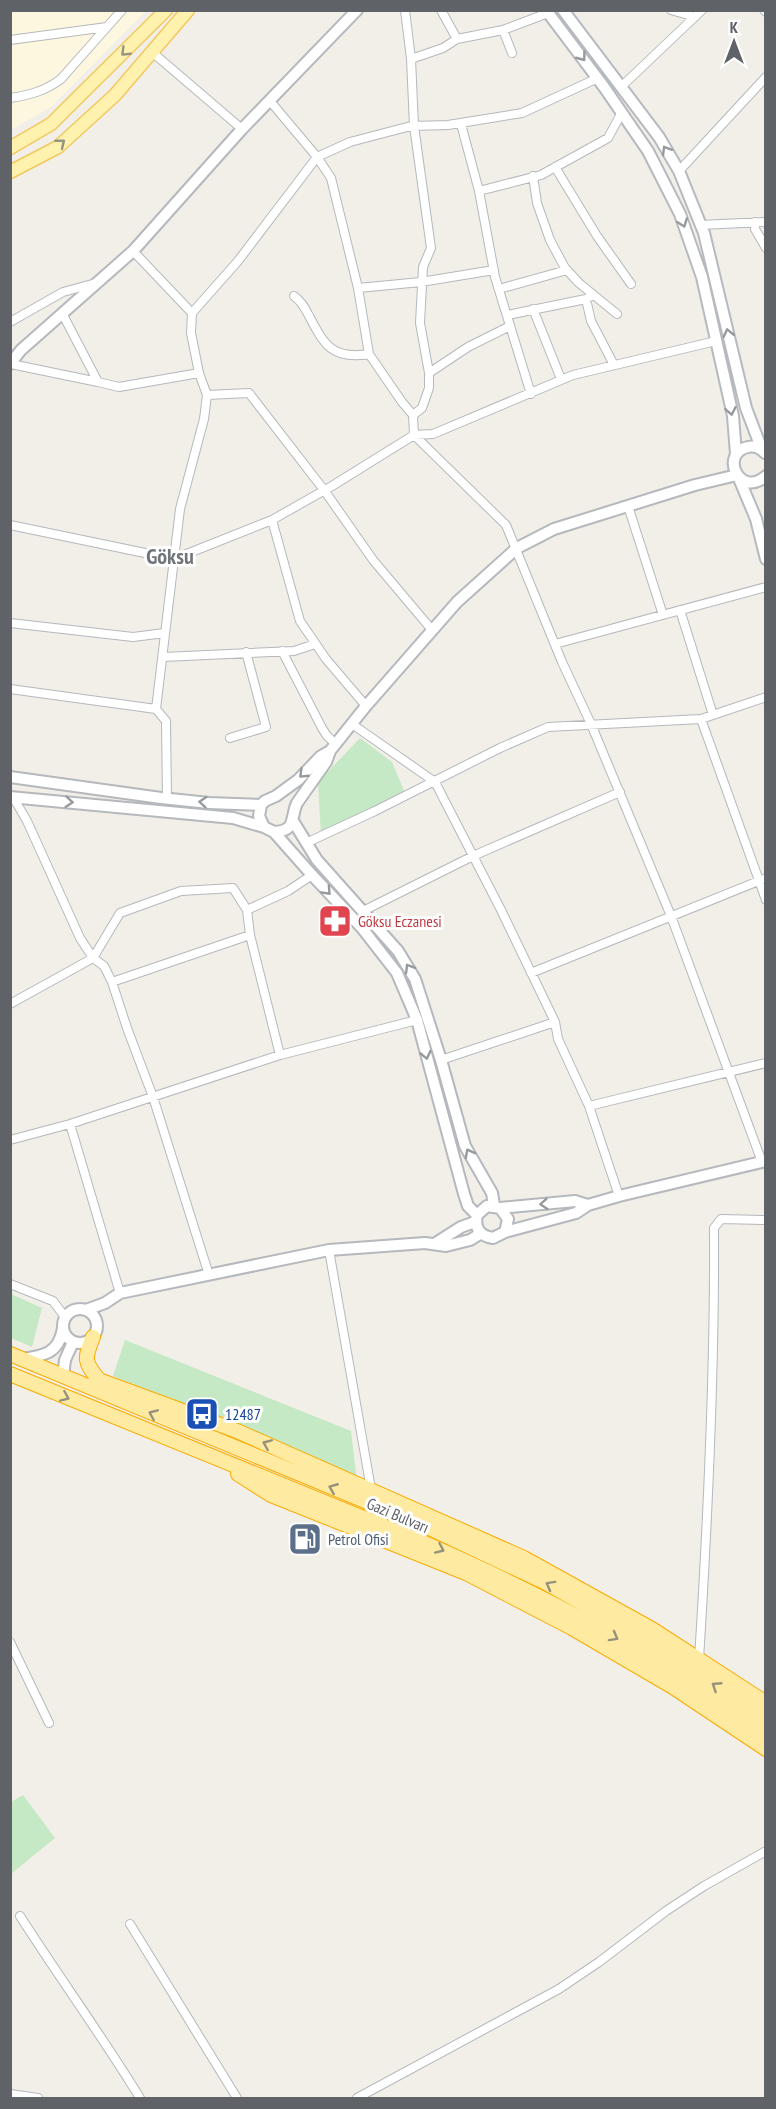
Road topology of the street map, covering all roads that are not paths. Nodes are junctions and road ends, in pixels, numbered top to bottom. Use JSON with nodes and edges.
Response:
{"nodes":[{"id":1,"x":122,"y":10,"type":"edge"},
{"id":2,"x":166,"y":10,"type":"edge"},
{"id":3,"x":188,"y":10,"type":"edge"},
{"id":4,"x":357,"y":10,"type":"edge"},
{"id":5,"x":405,"y":10,"type":"edge"},
{"id":6,"x":441,"y":10,"type":"edge"},
{"id":7,"x":563,"y":10,"type":"edge"},
{"id":8,"x":671,"y":10,"type":"edge"},
{"id":9,"x":702,"y":10,"type":"edge"},
{"id":10,"x":547,"y":12,"type":"edge"},
{"id":11,"x":695,"y":17,"type":"junction"},
{"id":12,"x":107,"y":27,"type":"junction"},
{"id":13,"x":503,"y":30,"type":"junction"},
{"id":14,"x":457,"y":39,"type":"junction"},
{"id":15,"x":10,"y":40,"type":"edge"},
{"id":16,"x":152,"y":52,"type":"junction"},
{"id":17,"x":512,"y":53,"type":"dead end"},
{"id":18,"x":411,"y":59,"type":"junction"},
{"id":19,"x":765,"y":77,"type":"edge"},
{"id":20,"x":598,"y":78,"type":"junction"},
{"id":21,"x":621,"y":87,"type":"junction"},
{"id":22,"x":10,"y":98,"type":"edge"},
{"id":23,"x":270,"y":101,"type":"junction"},
{"id":24,"x":622,"y":112,"type":"junction"},
{"id":25,"x":461,"y":124,"type":"junction"},
{"id":26,"x":414,"y":126,"type":"junction"},
{"id":27,"x":242,"y":129,"type":"junction"},
{"id":28,"x":10,"y":148,"type":"edge"},
{"id":29,"x":316,"y":157,"type":"junction"},
{"id":30,"x":555,"y":167,"type":"junction"},
{"id":31,"x":679,"y":171,"type":"junction"},
{"id":32,"x":10,"y":172,"type":"edge"},
{"id":33,"x":533,"y":176,"type":"junction"},
{"id":34,"x":479,"y":191,"type":"junction"},
{"id":35,"x":755,"y":222,"type":"junction"},
{"id":36,"x":765,"y":222,"type":"edge"},
{"id":37,"x":700,"y":225,"type":"junction"},
{"id":38,"x":765,"y":248,"type":"edge"},
{"id":39,"x":134,"y":251,"type":"junction"},
{"id":40,"x":494,"y":270,"type":"junction"},
{"id":41,"x":567,"y":270,"type":"junction"},
{"id":42,"x":422,"y":282,"type":"junction"},
{"id":43,"x":96,"y":283,"type":"junction"},
{"id":44,"x":631,"y":284,"type":"dead end"},
{"id":45,"x":358,"y":288,"type":"junction"},
{"id":46,"x":499,"y":289,"type":"junction"},
{"id":47,"x":294,"y":296,"type":"dead end"},
{"id":48,"x":589,"y":297,"type":"junction"},
{"id":49,"x":533,"y":309,"type":"junction"},
{"id":50,"x":62,"y":313,"type":"junction"},
{"id":51,"x":192,"y":313,"type":"junction"},
{"id":52,"x":617,"y":314,"type":"dead end"},
{"id":53,"x":507,"y":315,"type":"junction"},
{"id":54,"x":10,"y":322,"type":"edge"},
{"id":55,"x":510,"y":326,"type":"junction"},
{"id":56,"x":716,"y":341,"type":"junction"},
{"id":57,"x":369,"y":354,"type":"junction"},
{"id":58,"x":11,"y":364,"type":"edge"},
{"id":59,"x":614,"y":364,"type":"junction"},
{"id":60,"x":199,"y":373,"type":"junction"},
{"id":61,"x":429,"y":373,"type":"junction"},
{"id":62,"x":561,"y":380,"type":"junction"},
{"id":63,"x":98,"y":382,"type":"junction"},
{"id":64,"x":531,"y":394,"type":"junction"},
{"id":65,"x":207,"y":395,"type":"junction"},
{"id":66,"x":413,"y":414,"type":"junction"},
{"id":67,"x":414,"y":435,"type":"junction"},
{"id":68,"x":764,"y":450,"type":"edge"},
{"id":69,"x":736,"y":468,"type":"junction"},
{"id":70,"x":765,"y":476,"type":"edge"},
{"id":71,"x":324,"y":490,"type":"junction"},
{"id":72,"x":628,"y":506,"type":"junction"},
{"id":73,"x":272,"y":520,"type":"junction"},
{"id":74,"x":10,"y":525,"type":"edge"},
{"id":75,"x":517,"y":548,"type":"junction"},
{"id":76,"x":174,"y":559,"type":"junction"},
{"id":77,"x":765,"y":559,"type":"edge"},
{"id":78,"x":765,"y":586,"type":"edge"},
{"id":79,"x":680,"y":610,"type":"junction"},
{"id":80,"x":663,"y":615,"type":"junction"},
{"id":81,"x":10,"y":623,"type":"edge"},
{"id":82,"x":432,"y":630,"type":"junction"},
{"id":83,"x":165,"y":633,"type":"junction"},
{"id":84,"x":315,"y":644,"type":"junction"},
{"id":85,"x":555,"y":644,"type":"junction"},
{"id":86,"x":282,"y":651,"type":"junction"},
{"id":87,"x":246,"y":652,"type":"junction"},
{"id":88,"x":163,"y":657,"type":"junction"},
{"id":89,"x":10,"y":689,"type":"edge"},
{"id":90,"x":765,"y":697,"type":"edge"},
{"id":91,"x":366,"y":706,"type":"junction"},
{"id":92,"x":156,"y":708,"type":"junction"},
{"id":93,"x":713,"y":715,"type":"junction"},
{"id":94,"x":701,"y":718,"type":"junction"},
{"id":95,"x":352,"y":724,"type":"junction"},
{"id":96,"x":591,"y":724,"type":"junction"},
{"id":97,"x":230,"y":738,"type":"dead end"},
{"id":98,"x":333,"y":748,"type":"junction"},
{"id":99,"x":10,"y":777,"type":"edge"},
{"id":100,"x":435,"y":782,"type":"junction"},
{"id":101,"x":620,"y":792,"type":"junction"},
{"id":102,"x":276,"y":796,"type":"junction"},
{"id":103,"x":12,"y":797,"type":"edge"},
{"id":104,"x":167,"y":799,"type":"junction"},
{"id":105,"x":261,"y":805,"type":"junction"},
{"id":106,"x":293,"y":815,"type":"junction"},
{"id":107,"x":269,"y":829,"type":"junction"},
{"id":108,"x":306,"y":843,"type":"junction"},
{"id":109,"x":473,"y":856,"type":"junction"},
{"id":110,"x":312,"y":875,"type":"junction"},
{"id":111,"x":762,"y":879,"type":"edge"},
{"id":112,"x":765,"y":900,"type":"edge"},
{"id":113,"x":247,"y":910,"type":"junction"},
{"id":114,"x":363,"y":911,"type":"junction"},
{"id":115,"x":671,"y":916,"type":"junction"},
{"id":116,"x":250,"y":935,"type":"junction"},
{"id":117,"x":93,"y":958,"type":"junction"},
{"id":118,"x":531,"y":973,"type":"junction"},
{"id":119,"x":112,"y":982,"type":"junction"},
{"id":120,"x":10,"y":1004,"type":"edge"},
{"id":121,"x":417,"y":1020,"type":"junction"},
{"id":122,"x":555,"y":1022,"type":"junction"},
{"id":123,"x":280,"y":1055,"type":"junction"},
{"id":124,"x":441,"y":1060,"type":"junction"},
{"id":125,"x":765,"y":1063,"type":"edge"},
{"id":126,"x":730,"y":1071,"type":"junction"},
{"id":127,"x":153,"y":1097,"type":"junction"},
{"id":128,"x":589,"y":1106,"type":"junction"},
{"id":129,"x":70,"y":1124,"type":"junction"},
{"id":130,"x":10,"y":1140,"type":"edge"},
{"id":131,"x":764,"y":1162,"type":"edge"},
{"id":132,"x":619,"y":1196,"type":"junction"},
{"id":133,"x":588,"y":1205,"type":"junction"},
{"id":134,"x":497,"y":1206,"type":"junction"},
{"id":135,"x":476,"y":1218,"type":"junction"},
{"id":136,"x":765,"y":1220,"type":"edge"},
{"id":137,"x":505,"y":1232,"type":"junction"},
{"id":138,"x":480,"y":1234,"type":"junction"},
{"id":139,"x":436,"y":1243,"type":"junction"},
{"id":140,"x":329,"y":1250,"type":"junction"},
{"id":141,"x":209,"y":1275,"type":"junction"},
{"id":142,"x":10,"y":1284,"type":"edge"},
{"id":143,"x":120,"y":1293,"type":"junction"},
{"id":144,"x":105,"y":1303,"type":"junction"},
{"id":145,"x":86,"y":1310,"type":"junction"},
{"id":146,"x":63,"y":1328,"type":"junction"},
{"id":147,"x":94,"y":1332,"type":"junction"},
{"id":148,"x":73,"y":1342,"type":"junction"},
{"id":149,"x":16,"y":1356,"type":"edge"},
{"id":150,"x":10,"y":1374,"type":"edge"},
{"id":151,"x":63,"y":1376,"type":"junction"},
{"id":152,"x":211,"y":1456,"type":"junction"},
{"id":153,"x":371,"y":1489,"type":"junction"},
{"id":154,"x":10,"y":1642,"type":"edge"},
{"id":155,"x":699,"y":1659,"type":"junction"},
{"id":156,"x":765,"y":1703,"type":"edge"},
{"id":157,"x":765,"y":1718,"type":"edge"},
{"id":158,"x":49,"y":1724,"type":"dead end"},
{"id":159,"x":765,"y":1734,"type":"edge"},
{"id":160,"x":765,"y":1749,"type":"edge"},
{"id":161,"x":765,"y":1851,"type":"edge"},
{"id":162,"x":20,"y":1916,"type":"dead end"},
{"id":163,"x":130,"y":1924,"type":"dead end"},
{"id":164,"x":10,"y":2094,"type":"edge"},
{"id":165,"x":38,"y":2098,"type":"edge"},
{"id":166,"x":140,"y":2098,"type":"edge"},
{"id":167,"x":237,"y":2098,"type":"edge"},
{"id":168,"x":357,"y":2098,"type":"edge"}],
"edges":[{"from":1,"to":12,"type":"street"},
{"from":2,"to":28,"type":"main road","one_way":true},
{"from":3,"to":16,"type":"main road"},
{"from":4,"to":23,"type":"street"},
{"from":5,"to":18,"type":"street"},
{"from":6,"to":14,"type":"street"},
{"from":7,"to":21,"type":"street"},
{"from":8,"to":11,"type":"street"},
{"from":9,"to":11,"type":"street"},
{"from":10,"to":13,"type":"street"},
{"from":10,"to":20,"type":"street","one_way":true},
{"from":11,"to":21,"type":"street"},
{"from":12,"to":15,"type":"street"},
{"from":12,"to":22,"type":"street"},
{"from":13,"to":14,"type":"street"},
{"from":13,"to":17,"type":"street"},
{"from":14,"to":18,"type":"street"},
{"from":16,"to":27,"type":"street"},
{"from":32,"to":16,"type":"main road","one_way":true},
{"from":18,"to":26,"type":"street"},
{"from":19,"to":31,"type":"street"},
{"from":20,"to":24,"type":"street"},
{"from":20,"to":25,"type":"street"},
{"from":31,"to":21,"type":"street","one_way":true},
{"from":23,"to":27,"type":"street"},
{"from":23,"to":29,"type":"street"},
{"from":24,"to":30,"type":"street"},
{"from":24,"to":56,"type":"street","one_way":true},
{"from":25,"to":26,"type":"street"},
{"from":25,"to":34,"type":"street"},
{"from":26,"to":29,"type":"street"},
{"from":26,"to":42,"type":"street"},
{"from":27,"to":39,"type":"street"},
{"from":29,"to":45,"type":"street"},
{"from":29,"to":51,"type":"street"},
{"from":30,"to":33,"type":"street"},
{"from":30,"to":44,"type":"street"},
{"from":31,"to":37,"type":"street"},
{"from":33,"to":34,"type":"street"},
{"from":33,"to":41,"type":"street"},
{"from":34,"to":40,"type":"street"},
{"from":35,"to":36,"type":"street"},
{"from":35,"to":37,"type":"street"},
{"from":35,"to":38,"type":"street"},
{"from":68,"to":37,"type":"street","one_way":true},
{"from":39,"to":43,"type":"street"},
{"from":39,"to":51,"type":"street"},
{"from":40,"to":42,"type":"street"},
{"from":40,"to":46,"type":"street"},
{"from":41,"to":46,"type":"street"},
{"from":41,"to":48,"type":"street"},
{"from":42,"to":45,"type":"street"},
{"from":42,"to":61,"type":"street"},
{"from":43,"to":50,"type":"street"},
{"from":43,"to":54,"type":"street"},
{"from":45,"to":57,"type":"street"},
{"from":46,"to":53,"type":"street"},
{"from":47,"to":57,"type":"street"},
{"from":48,"to":49,"type":"street"},
{"from":48,"to":52,"type":"street"},
{"from":48,"to":59,"type":"street"},
{"from":49,"to":53,"type":"street"},
{"from":49,"to":62,"type":"street"},
{"from":50,"to":58,"type":"street"},
{"from":50,"to":63,"type":"street"},
{"from":51,"to":60,"type":"street"},
{"from":53,"to":55,"type":"street"},
{"from":55,"to":61,"type":"street"},
{"from":55,"to":64,"type":"street"},
{"from":56,"to":59,"type":"street"},
{"from":56,"to":69,"type":"street","one_way":true},
{"from":57,"to":66,"type":"street"},
{"from":58,"to":63,"type":"street"},
{"from":59,"to":62,"type":"street"},
{"from":60,"to":63,"type":"street"},
{"from":60,"to":65,"type":"street"},
{"from":61,"to":66,"type":"street"},
{"from":62,"to":64,"type":"street"},
{"from":64,"to":67,"type":"street"},
{"from":65,"to":71,"type":"street"},
{"from":65,"to":76,"type":"street"},
{"from":66,"to":67,"type":"street"},
{"from":67,"to":71,"type":"street"},
{"from":67,"to":75,"type":"street"},
{"from":68,"to":69,"type":"street"},
{"from":69,"to":70,"type":"street"},
{"from":69,"to":72,"type":"street"},
{"from":69,"to":77,"type":"street"},
{"from":71,"to":73,"type":"street"},
{"from":71,"to":82,"type":"street"},
{"from":72,"to":75,"type":"street"},
{"from":72,"to":80,"type":"street"},
{"from":73,"to":76,"type":"street"},
{"from":73,"to":84,"type":"street"},
{"from":74,"to":76,"type":"street"},
{"from":75,"to":82,"type":"street"},
{"from":75,"to":85,"type":"street"},
{"from":76,"to":83,"type":"street"},
{"from":78,"to":79,"type":"street"},
{"from":79,"to":80,"type":"street"},
{"from":79,"to":93,"type":"street"},
{"from":80,"to":85,"type":"street"},
{"from":81,"to":83,"type":"street"},
{"from":82,"to":91,"type":"street"},
{"from":83,"to":88,"type":"street"},
{"from":84,"to":86,"type":"street"},
{"from":84,"to":91,"type":"street"},
{"from":85,"to":96,"type":"street"},
{"from":86,"to":87,"type":"street"},
{"from":86,"to":98,"type":"street"},
{"from":87,"to":88,"type":"street"},
{"from":87,"to":97,"type":"street"},
{"from":88,"to":92,"type":"street"},
{"from":89,"to":92,"type":"street"},
{"from":90,"to":93,"type":"street"},
{"from":91,"to":95,"type":"street"},
{"from":92,"to":104,"type":"street"},
{"from":93,"to":94,"type":"street"},
{"from":94,"to":96,"type":"street"},
{"from":94,"to":111,"type":"street"},
{"from":95,"to":98,"type":"street"},
{"from":95,"to":100,"type":"street"},
{"from":96,"to":100,"type":"street"},
{"from":96,"to":101,"type":"street"},
{"from":98,"to":102,"type":"street","one_way":true},
{"from":98,"to":106,"type":"street"},
{"from":99,"to":104,"type":"street"},
{"from":100,"to":108,"type":"street"},
{"from":100,"to":109,"type":"street"},
{"from":101,"to":109,"type":"street"},
{"from":101,"to":115,"type":"street"},
{"from":102,"to":105,"type":"street"},
{"from":102,"to":106,"type":"street"},
{"from":103,"to":107,"type":"street","one_way":true},
{"from":103,"to":117,"type":"street"},
{"from":105,"to":104,"type":"street","one_way":true},
{"from":105,"to":107,"type":"street"},
{"from":106,"to":107,"type":"street"},
{"from":106,"to":108,"type":"street"},
{"from":107,"to":110,"type":"street"},
{"from":108,"to":114,"type":"street"},
{"from":109,"to":114,"type":"street"},
{"from":109,"to":118,"type":"street"},
{"from":110,"to":113,"type":"street"},
{"from":110,"to":121,"type":"street","one_way":true},
{"from":111,"to":112,"type":"street"},
{"from":111,"to":115,"type":"street"},
{"from":113,"to":116,"type":"street"},
{"from":113,"to":117,"type":"street"},
{"from":124,"to":114,"type":"street","one_way":true},
{"from":115,"to":118,"type":"street"},
{"from":115,"to":126,"type":"street"},
{"from":116,"to":119,"type":"street"},
{"from":116,"to":123,"type":"street"},
{"from":117,"to":119,"type":"street"},
{"from":117,"to":120,"type":"street"},
{"from":118,"to":122,"type":"street"},
{"from":119,"to":127,"type":"street"},
{"from":121,"to":123,"type":"street"},
{"from":121,"to":135,"type":"street","one_way":true},
{"from":122,"to":124,"type":"street"},
{"from":122,"to":128,"type":"street"},
{"from":123,"to":127,"type":"street"},
{"from":134,"to":124,"type":"street","one_way":true},
{"from":125,"to":126,"type":"street"},
{"from":126,"to":128,"type":"street"},
{"from":126,"to":131,"type":"street"},
{"from":127,"to":129,"type":"street"},
{"from":127,"to":141,"type":"street"},
{"from":128,"to":132,"type":"street"},
{"from":129,"to":130,"type":"street"},
{"from":129,"to":143,"type":"street"},
{"from":131,"to":132,"type":"street"},
{"from":132,"to":133,"type":"street"},
{"from":133,"to":134,"type":"street","one_way":true},
{"from":133,"to":137,"type":"street"},
{"from":134,"to":135,"type":"street"},
{"from":134,"to":137,"type":"street"},
{"from":135,"to":138,"type":"street"},
{"from":135,"to":139,"type":"street"},
{"from":136,"to":155,"type":"street"},
{"from":137,"to":138,"type":"street"},
{"from":138,"to":139,"type":"street"},
{"from":139,"to":140,"type":"street"},
{"from":140,"to":141,"type":"street"},
{"from":140,"to":153,"type":"street"},
{"from":141,"to":143,"type":"street"},
{"from":142,"to":146,"type":"street"},
{"from":143,"to":144,"type":"street"},
{"from":144,"to":145,"type":"street"},
{"from":144,"to":147,"type":"street"},
{"from":145,"to":146,"type":"street"},
{"from":145,"to":147,"type":"street"},
{"from":146,"to":148,"type":"street"},
{"from":146,"to":149,"type":"street"},
{"from":147,"to":148,"type":"street"},
{"from":153,"to":147,"type":"highway","one_way":true},
{"from":148,"to":151,"type":"street"},
{"from":149,"to":151,"type":"highway","name":"Gazi Bulvarı"},
{"from":150,"to":152,"type":"highway","name":"Gazi Bulvarı","one_way":true},
{"from":157,"to":151,"type":"highway","name":"Gazi Bulvarı","one_way":true},
{"from":152,"to":159,"type":"highway","name":"Gazi Bulvarı","one_way":true},
{"from":152,"to":160,"type":"highway"},
{"from":153,"to":155,"type":"highway"},
{"from":154,"to":158,"type":"street"},
{"from":155,"to":156,"type":"highway"},
{"from":161,"to":168,"type":"street"},
{"from":162,"to":166,"type":"street"},
{"from":163,"to":167,"type":"street"},
{"from":164,"to":165,"type":"street"}]}
